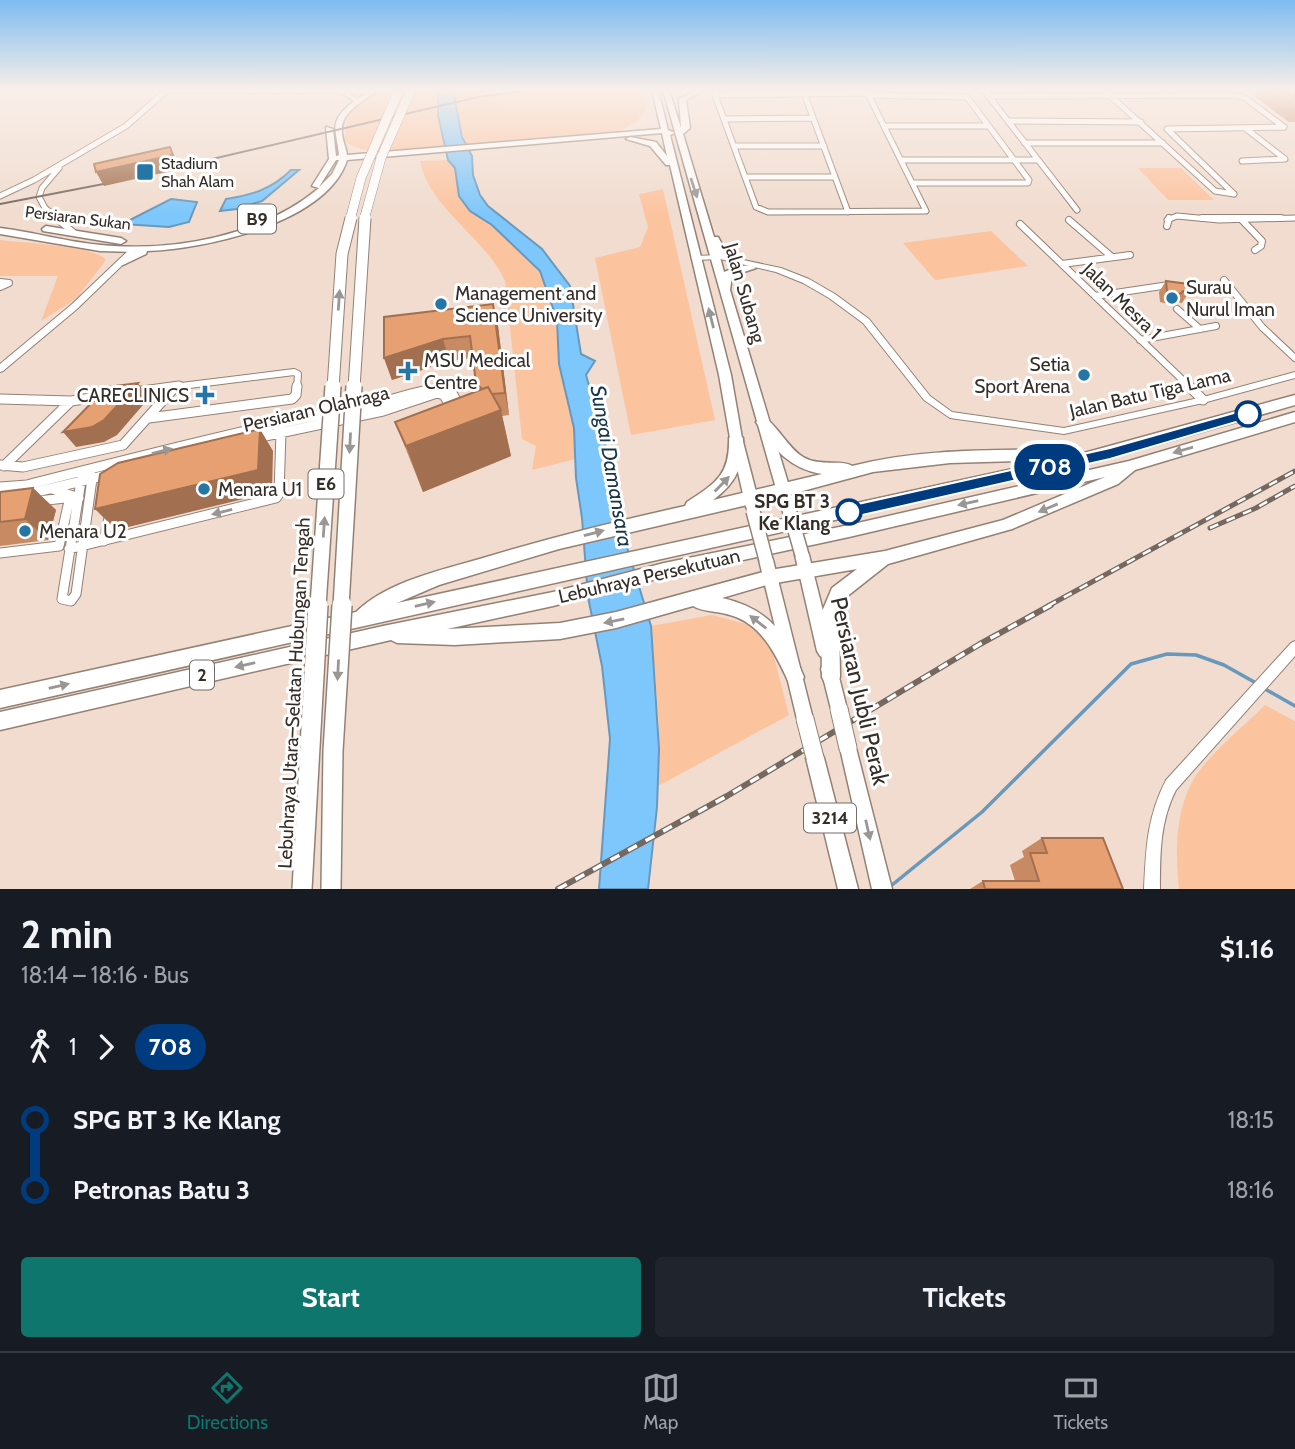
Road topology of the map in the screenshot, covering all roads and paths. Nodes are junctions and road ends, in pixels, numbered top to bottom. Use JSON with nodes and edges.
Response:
{"nodes":[{"id":1,"x":116,"y":131,"type":"edge"},
{"id":2,"x":330,"y":131,"type":"edge"},
{"id":3,"x":338,"y":131,"type":"edge"},
{"id":4,"x":381,"y":131,"type":"edge"},
{"id":5,"x":393,"y":131,"type":"edge"},
{"id":6,"x":635,"y":131,"type":"edge"},
{"id":7,"x":676,"y":131,"type":"edge"},
{"id":8,"x":729,"y":131,"type":"edge"},
{"id":9,"x":818,"y":131,"type":"edge"},
{"id":10,"x":887,"y":131,"type":"edge"},
{"id":11,"x":994,"y":131,"type":"edge"},
{"id":12,"x":1016,"y":131,"type":"edge"},
{"id":13,"x":1151,"y":131,"type":"edge"},
{"id":14,"x":1167,"y":131,"type":"edge"},
{"id":15,"x":1249,"y":131,"type":"edge"},
{"id":16,"x":672,"y":133,"type":"junction"},
{"id":17,"x":627,"y":136,"type":"junction"},
{"id":18,"x":1025,"y":143,"type":"junction"},
{"id":19,"x":1163,"y":143,"type":"junction"},
{"id":20,"x":734,"y":146,"type":"junction"},
{"id":21,"x":824,"y":146,"type":"junction"},
{"id":22,"x":490,"y":148,"type":"joint"},
{"id":23,"x":429,"y":153,"type":"joint"},
{"id":24,"x":367,"y":157,"type":"junction"},
{"id":25,"x":338,"y":158,"type":"junction"},
{"id":26,"x":901,"y":160,"type":"junction"},
{"id":27,"x":1015,"y":160,"type":"junction"},
{"id":28,"x":1038,"y":160,"type":"junction"},
{"id":29,"x":1242,"y":161,"type":"dead end"},
{"id":30,"x":63,"y":163,"type":"junction"},
{"id":31,"x":673,"y":169,"type":"junction"},
{"id":32,"x":335,"y":175,"type":"junction"},
{"id":33,"x":745,"y":177,"type":"junction"},
{"id":34,"x":835,"y":177,"type":"junction"},
{"id":35,"x":913,"y":183,"type":"junction"},
{"id":36,"x":0,"y":196,"type":"edge"},
{"id":37,"x":1077,"y":210,"type":"dead end"},
{"id":38,"x":848,"y":212,"type":"junction"},
{"id":39,"x":1295,"y":218,"type":"edge"},
{"id":40,"x":1241,"y":219,"type":"junction"},
{"id":41,"x":705,"y":220,"type":"junction"},
{"id":42,"x":1069,"y":220,"type":"dead end"},
{"id":43,"x":1020,"y":224,"type":"dead end"},
{"id":44,"x":0,"y":225,"type":"edge"},
{"id":45,"x":1167,"y":226,"type":"dead end"},
{"id":46,"x":0,"y":231,"type":"edge"},
{"id":47,"x":73,"y":232,"type":"junction"},
{"id":48,"x":108,"y":240,"type":"junction"},
{"id":49,"x":162,"y":245,"type":"junction"},
{"id":50,"x":97,"y":248,"type":"junction"},
{"id":51,"x":131,"y":248,"type":"junction"},
{"id":52,"x":1255,"y":250,"type":"dead end"},
{"id":53,"x":1130,"y":255,"type":"dead end"},
{"id":54,"x":1112,"y":257,"type":"junction"},
{"id":55,"x":715,"y":259,"type":"junction"},
{"id":56,"x":696,"y":260,"type":"junction"},
{"id":57,"x":737,"y":260,"type":"junction"},
{"id":58,"x":119,"y":262,"type":"junction"},
{"id":59,"x":1062,"y":264,"type":"junction"},
{"id":60,"x":751,"y":268,"type":"junction"},
{"id":61,"x":1224,"y":280,"type":"dead end"},
{"id":62,"x":1169,"y":285,"type":"edge"},
{"id":63,"x":814,"y":286,"type":"junction"},
{"id":64,"x":1095,"y":296,"type":"junction"},
{"id":65,"x":727,"y":303,"type":"junction"},
{"id":66,"x":1177,"y":309,"type":"dead end"},
{"id":67,"x":1216,"y":326,"type":"dead end"},
{"id":68,"x":1200,"y":329,"type":"junction"},
{"id":69,"x":1140,"y":340,"type":"junction"},
{"id":70,"x":1295,"y":358,"type":"edge"},
{"id":71,"x":0,"y":369,"type":"edge"},
{"id":72,"x":1295,"y":375,"type":"edge"},
{"id":73,"x":174,"y":388,"type":"junction"},
{"id":74,"x":0,"y":399,"type":"edge"},
{"id":75,"x":1203,"y":400,"type":"junction"},
{"id":76,"x":1295,"y":400,"type":"edge"},
{"id":77,"x":71,"y":401,"type":"junction"},
{"id":78,"x":1295,"y":417,"type":"edge"},
{"id":79,"x":149,"y":418,"type":"junction"},
{"id":80,"x":763,"y":422,"type":"junction"},
{"id":81,"x":266,"y":425,"type":"junction"},
{"id":82,"x":277,"y":433,"type":"junction"},
{"id":83,"x":736,"y":438,"type":"junction"},
{"id":84,"x":123,"y":445,"type":"junction"},
{"id":85,"x":259,"y":447,"type":"edge"},
{"id":86,"x":1110,"y":453,"type":"junction"},
{"id":87,"x":903,"y":461,"type":"junction"},
{"id":88,"x":120,"y":462,"type":"junction"},
{"id":89,"x":2,"y":466,"type":"edge"},
{"id":90,"x":1129,"y":466,"type":"junction"},
{"id":91,"x":91,"y":474,"type":"junction"},
{"id":92,"x":81,"y":481,"type":"junction"},
{"id":93,"x":0,"y":487,"type":"edge"},
{"id":94,"x":50,"y":489,"type":"junction"},
{"id":95,"x":0,"y":495,"type":"edge"},
{"id":96,"x":79,"y":498,"type":"junction"},
{"id":97,"x":785,"y":498,"type":"junction"},
{"id":98,"x":23,"y":503,"type":"edge"},
{"id":99,"x":112,"y":503,"type":"edge"},
{"id":100,"x":752,"y":504,"type":"junction"},
{"id":101,"x":682,"y":513,"type":"junction"},
{"id":102,"x":104,"y":541,"type":"junction"},
{"id":103,"x":83,"y":546,"type":"junction"},
{"id":104,"x":69,"y":549,"type":"junction"},
{"id":105,"x":0,"y":553,"type":"edge"},
{"id":106,"x":885,"y":558,"type":"junction"},
{"id":107,"x":79,"y":566,"type":"junction"},
{"id":108,"x":65,"y":569,"type":"junction"},
{"id":109,"x":807,"y":572,"type":"junction"},
{"id":110,"x":770,"y":577,"type":"junction"},
{"id":111,"x":690,"y":602,"type":"junction"},
{"id":112,"x":359,"y":619,"type":"junction"},
{"id":113,"x":383,"y":634,"type":"junction"},
{"id":114,"x":1295,"y":647,"type":"edge"},
{"id":115,"x":795,"y":677,"type":"junction"},
{"id":116,"x":831,"y":677,"type":"junction"},
{"id":117,"x":0,"y":699,"type":"edge"},
{"id":118,"x":0,"y":722,"type":"edge"},
{"id":119,"x":847,"y":883,"type":"edge"},
{"id":120,"x":302,"y":889,"type":"edge"},
{"id":121,"x":331,"y":889,"type":"edge"},
{"id":122,"x":882,"y":889,"type":"edge"},
{"id":123,"x":1152,"y":889,"type":"edge"}],
"edges":[{"from":1,"to":30,"type":"street"},
{"from":2,"to":25,"type":"main road","name":"Persiaran Sukan","number":"B9"},
{"from":3,"to":25,"type":"main road","name":"Persiaran Sukan","number":"B9"},
{"from":120,"to":4,"type":"highway","name":"Lebuhraya Utara–Selatan Hubungan Tengah","number":"E6","one_way":true,"bridge":true},
{"from":5,"to":121,"type":"highway","number":"E6","one_way":true,"bridge":true},
{"from":6,"to":17,"type":"main road"},
{"from":7,"to":16,"type":"main road"},
{"from":8,"to":20,"type":"street"},
{"from":9,"to":21,"type":"street"},
{"from":10,"to":26,"type":"street"},
{"from":11,"to":27,"type":"street"},
{"from":12,"to":18,"type":"street"},
{"from":13,"to":19,"type":"street"},
{"from":14,"to":19,"type":"street"},
{"from":15,"to":29,"type":"street"},
{"from":16,"to":17,"type":"main road"},
{"from":16,"to":31,"type":"main road","name":"Jalan Subang","number":"3214"},
{"from":16,"to":41,"type":"main road","name":"Jalan Subang","number":"3214","one_way":true},
{"from":17,"to":22,"type":"main road"},
{"from":17,"to":31,"type":"main road"},
{"from":18,"to":19,"type":"street"},
{"from":18,"to":28,"type":"street"},
{"from":20,"to":21,"type":"street"},
{"from":20,"to":33,"type":"street"},
{"from":21,"to":34,"type":"street"},
{"from":22,"to":23,"type":"main road"},
{"from":23,"to":24,"type":"main road"},
{"from":24,"to":25,"type":"main road"},
{"from":24,"to":25,"type":"main road"},
{"from":24,"to":32,"type":"main road"},
{"from":25,"to":32,"type":"main road","name":"Persiaran Sukan","number":"B9"},
{"from":25,"to":49,"type":"main road","name":"Persiaran Sukan","number":"B9"},
{"from":26,"to":27,"type":"street"},
{"from":26,"to":35,"type":"street"},
{"from":27,"to":28,"type":"street"},
{"from":27,"to":35,"type":"street"},
{"from":28,"to":37,"type":"street"},
{"from":30,"to":36,"type":"street"},
{"from":30,"to":47,"type":"street"},
{"from":31,"to":56,"type":"main road","name":"Jalan Subang","number":"3214"},
{"from":32,"to":49,"type":"main road","name":"Persiaran Sukan","number":"B9"},
{"from":33,"to":34,"type":"street"},
{"from":33,"to":38,"type":"street"},
{"from":34,"to":38,"type":"street"},
{"from":35,"to":38,"type":"street"},
{"from":39,"to":40,"type":"street"},
{"from":40,"to":45,"type":"street"},
{"from":40,"to":52,"type":"street"},
{"from":41,"to":55,"type":"main road","name":"Jalan Subang","number":"3214"},
{"from":41,"to":57,"type":"main road"},
{"from":42,"to":54,"type":"street"},
{"from":43,"to":59,"type":"street","name":"Jalan Mesra 1"},
{"from":44,"to":47,"type":"main road","name":"Persiaran Sukan","number":"B9"},
{"from":46,"to":50,"type":"main road","name":"Persiaran Sukan","number":"B9"},
{"from":47,"to":48,"type":"main road","name":"Persiaran Sukan","number":"B9"},
{"from":48,"to":49,"type":"main road","name":"Persiaran Sukan","number":"B9"},
{"from":48,"to":51,"type":"main road"},
{"from":49,"to":51,"type":"main road","name":"Persiaran Sukan","number":"B9"},
{"from":49,"to":58,"type":"main road"},
{"from":50,"to":51,"type":"main road","name":"Persiaran Sukan","number":"B9"},
{"from":50,"to":58,"type":"main road"},
{"from":51,"to":58,"type":"street"},
{"from":53,"to":54,"type":"street"},
{"from":54,"to":59,"type":"street"},
{"from":55,"to":56,"type":"street"},
{"from":55,"to":57,"type":"street"},
{"from":55,"to":60,"type":"street"},
{"from":55,"to":65,"type":"main road","name":"Jalan Subang","number":"3214"},
{"from":83,"to":56,"type":"main road","name":"Jalan Subang","number":"3214","one_way":true},
{"from":57,"to":63,"type":"street"},
{"from":58,"to":71,"type":"street"},
{"from":59,"to":64,"type":"street","name":"Jalan Mesra 1"},
{"from":60,"to":63,"type":"street"},
{"from":60,"to":65,"type":"main road"},
{"from":61,"to":70,"type":"street"},
{"from":62,"to":64,"type":"street"},
{"from":63,"to":75,"type":"street","name":"Jalan Batu Tiga Lama"},
{"from":64,"to":69,"type":"street","name":"Jalan Mesra 1"},
{"from":65,"to":80,"type":"main road","name":"Jalan Subang","number":"3214"},
{"from":66,"to":68,"type":"street"},
{"from":67,"to":68,"type":"street"},
{"from":68,"to":69,"type":"street"},
{"from":69,"to":75,"type":"street","name":"Jalan Mesra 1"},
{"from":72,"to":75,"type":"street","name":"Jalan Batu Tiga Lama"},
{"from":73,"to":77,"type":"street"},
{"from":73,"to":79,"type":"street"},
{"from":73,"to":79,"type":"street"},
{"from":74,"to":77,"type":"street"},
{"from":76,"to":86,"type":"highway","name":"Lebuhraya Persekutuan","number":"2"},
{"from":77,"to":89,"type":"street"},
{"from":78,"to":90,"type":"highway","name":"Lebuhraya Persekutuan","number":"2","one_way":true},
{"from":79,"to":84,"type":"street"},
{"from":80,"to":87,"type":"highway"},
{"from":80,"to":97,"type":"main road","name":"Jalan Subang","number":"3214"},
{"from":81,"to":82,"type":"street"},
{"from":81,"to":82,"type":"street","name":"Persiaran Olahraga"},
{"from":88,"to":81,"type":"street","name":"Persiaran Olahraga","one_way":true},
{"from":82,"to":85,"type":"street"},
{"from":82,"to":91,"type":"street","name":"Persiaran Olahraga"},
{"from":82,"to":102,"type":"street","one_way":true},
{"from":83,"to":100,"type":"main road","name":"Jalan Subang","number":"3214"},
{"from":101,"to":83,"type":"highway","one_way":true},
{"from":84,"to":88,"type":"street"},
{"from":84,"to":89,"type":"street"},
{"from":86,"to":87,"type":"highway"},
{"from":112,"to":86,"type":"highway","name":"Lebuhraya Persekutuan","number":"2","one_way":true},
{"from":87,"to":97,"type":"highway"},
{"from":88,"to":91,"type":"street","name":"Persiaran Olahraga"},
{"from":90,"to":106,"type":"highway","one_way":true},
{"from":90,"to":113,"type":"highway","name":"Lebuhraya Persekutuan","number":"2","one_way":true},
{"from":91,"to":92,"type":"street"},
{"from":91,"to":93,"type":"street","name":"Persiaran Olahraga"},
{"from":91,"to":103,"type":"street"},
{"from":92,"to":94,"type":"street"},
{"from":92,"to":96,"type":"street"},
{"from":94,"to":95,"type":"street"},
{"from":94,"to":96,"type":"street"},
{"from":96,"to":104,"type":"street"},
{"from":97,"to":100,"type":"highway"},
{"from":97,"to":109,"type":"main road","name":"Persiaran Jubli Perak","number":"3214","bridge":true},
{"from":98,"to":105,"type":"street"},
{"from":99,"to":102,"type":"street"},
{"from":100,"to":101,"type":"highway"},
{"from":100,"to":110,"type":"main road","number":"3214","bridge":true},
{"from":112,"to":101,"type":"highway","one_way":true},
{"from":102,"to":103,"type":"street"},
{"from":103,"to":104,"type":"street"},
{"from":103,"to":107,"type":"street"},
{"from":104,"to":108,"type":"street"},
{"from":106,"to":109,"type":"highway"},
{"from":106,"to":116,"type":"highway"},
{"from":107,"to":108,"type":"street"},
{"from":107,"to":108,"type":"street"},
{"from":109,"to":110,"type":"highway"},
{"from":109,"to":116,"type":"main road","name":"Persiaran Jubli Perak","number":"3214"},
{"from":110,"to":111,"type":"highway"},
{"from":110,"to":115,"type":"main road","number":"3214"},
{"from":111,"to":113,"type":"highway","one_way":true},
{"from":115,"to":111,"type":"highway","one_way":true},
{"from":117,"to":112,"type":"highway","name":"Lebuhraya Persekutuan","number":"2","one_way":true},
{"from":113,"to":118,"type":"highway","name":"Lebuhraya Persekutuan","number":"2","one_way":true},
{"from":114,"to":123,"type":"street"},
{"from":115,"to":119,"type":"main road","number":"3214","bridge":true},
{"from":116,"to":122,"type":"main road","name":"Persiaran Jubli Perak","number":"3214","one_way":true,"bridge":true}]}
